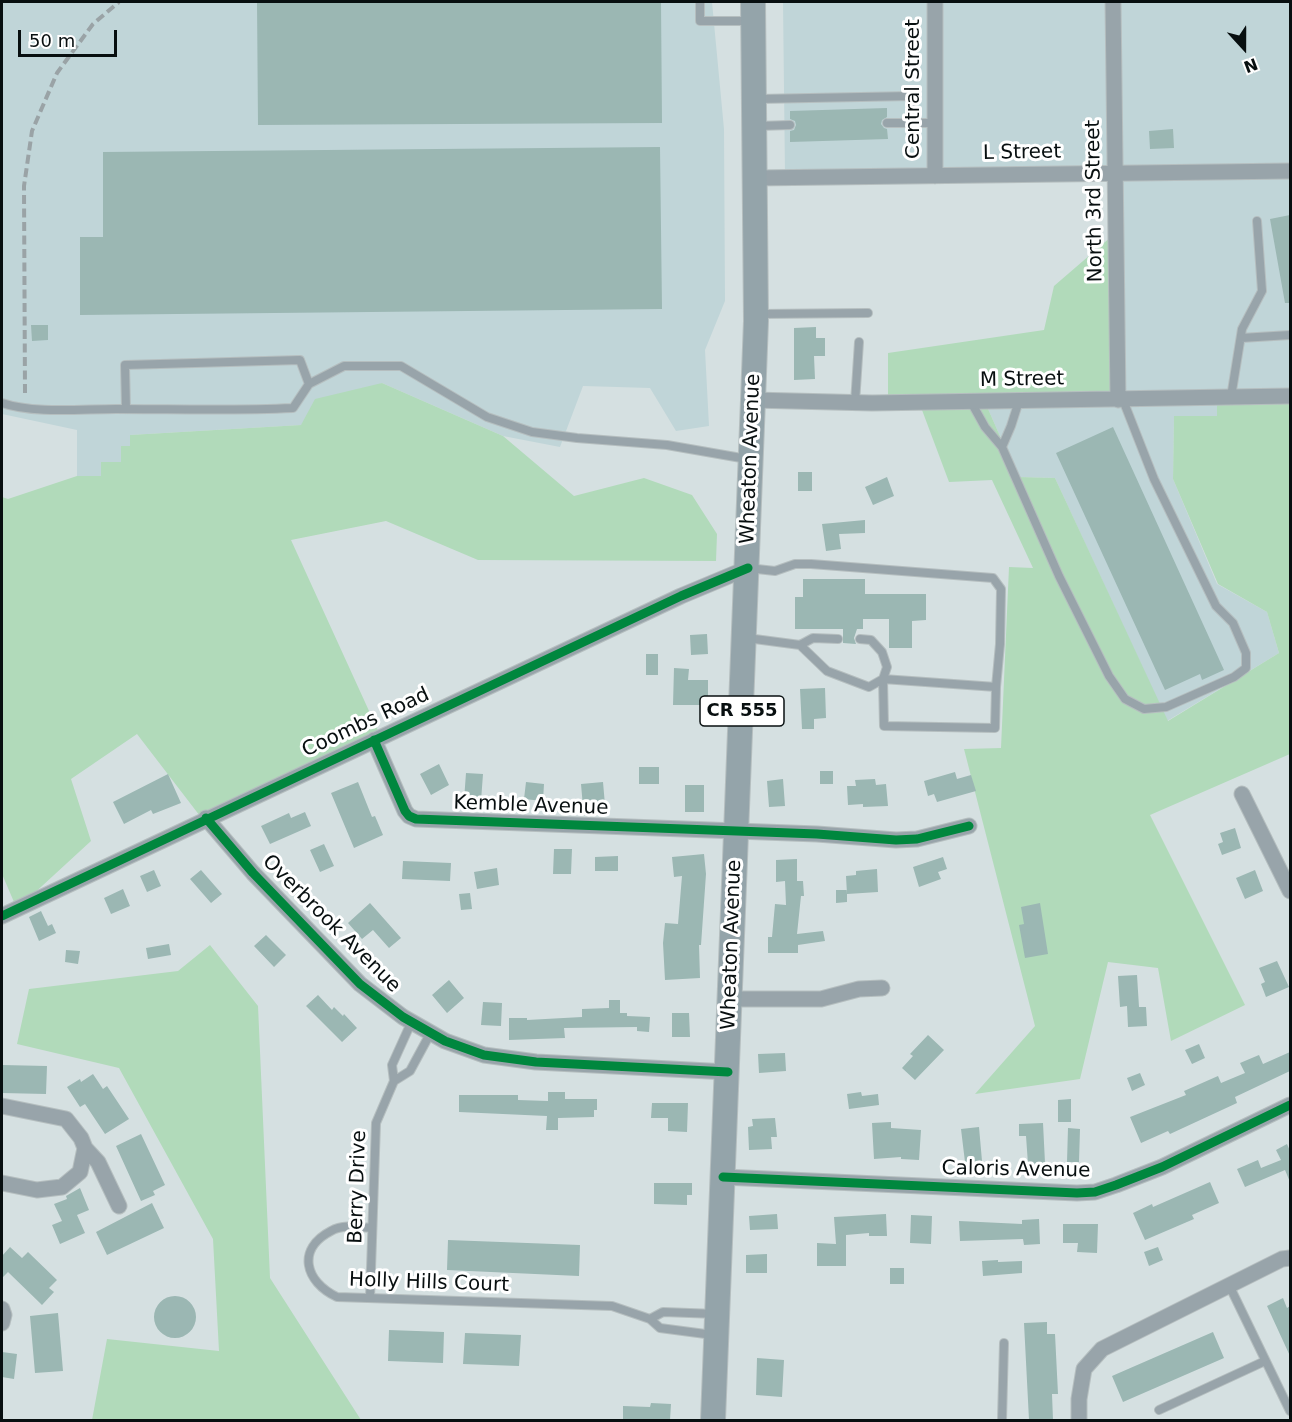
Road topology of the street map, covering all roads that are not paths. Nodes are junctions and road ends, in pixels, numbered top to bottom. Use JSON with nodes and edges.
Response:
{"nodes":[{"id":1,"x":700,"y":2,"type":"edge"},
{"id":2,"x":935,"y":2,"type":"edge"},
{"id":3,"x":1113,"y":2,"type":"edge"},
{"id":4,"x":753,"y":11,"type":"edge"},
{"id":5,"x":754,"y":99,"type":"junction"},
{"id":6,"x":887,"y":123,"type":"dead end"},
{"id":7,"x":911,"y":123,"type":"junction"},
{"id":8,"x":935,"y":123,"type":"junction"},
{"id":9,"x":790,"y":125,"type":"dead end"},
{"id":10,"x":754,"y":126,"type":"junction"},
{"id":11,"x":1290,"y":171,"type":"edge"},
{"id":12,"x":1116,"y":173,"type":"junction"},
{"id":13,"x":935,"y":176,"type":"junction"},
{"id":14,"x":754,"y":178,"type":"junction"},
{"id":15,"x":1257,"y":221,"type":"dead end"},
{"id":16,"x":868,"y":313,"type":"dead end"},
{"id":17,"x":756,"y":314,"type":"junction"},
{"id":18,"x":1290,"y":335,"type":"edge"},
{"id":19,"x":1241,"y":338,"type":"junction"},
{"id":20,"x":859,"y":342,"type":"dead end"},
{"id":21,"x":309,"y":384,"type":"junction"},
{"id":22,"x":1290,"y":396,"type":"edge"},
{"id":23,"x":1231,"y":397,"type":"junction"},
{"id":24,"x":753,"y":400,"type":"junction"},
{"id":25,"x":1120,"y":400,"type":"junction"},
{"id":26,"x":1019,"y":401,"type":"junction"},
{"id":27,"x":971,"y":402,"type":"junction"},
{"id":28,"x":2,"y":403,"type":"edge"},
{"id":29,"x":855,"y":403,"type":"junction"},
{"id":30,"x":126,"y":409,"type":"junction"},
{"id":31,"x":1002,"y":447,"type":"junction"},
{"id":32,"x":752,"y":459,"type":"junction"},
{"id":33,"x":748,"y":568,"type":"junction"},
{"id":34,"x":745,"y":638,"type":"junction"},
{"id":35,"x":838,"y":639,"type":"dead end"},
{"id":36,"x":860,"y":639,"type":"dead end"},
{"id":37,"x":800,"y":645,"type":"junction"},
{"id":38,"x":883,"y":679,"type":"junction"},
{"id":39,"x":996,"y":687,"type":"junction"},
{"id":40,"x":374,"y":740,"type":"junction"},
{"id":41,"x":1242,"y":794,"type":"dead end"},
{"id":42,"x":206,"y":818,"type":"junction"},
{"id":43,"x":969,"y":826,"type":"dead end"},
{"id":44,"x":737,"y":832,"type":"junction"},
{"id":45,"x":1290,"y":891,"type":"edge"},
{"id":46,"x":2,"y":916,"type":"edge"},
{"id":47,"x":882,"y":988,"type":"dead end"},
{"id":48,"x":730,"y":999,"type":"junction"},
{"id":49,"x":411,"y":1023,"type":"junction"},
{"id":50,"x":430,"y":1034,"type":"junction"},
{"id":51,"x":728,"y":1072,"type":"junction"},
{"id":52,"x":394,"y":1081,"type":"junction"},
{"id":53,"x":1290,"y":1105,"type":"edge"},
{"id":54,"x":2,"y":1106,"type":"edge"},
{"id":55,"x":85,"y":1148,"type":"junction"},
{"id":56,"x":723,"y":1177,"type":"junction"},
{"id":57,"x":2,"y":1184,"type":"edge"},
{"id":58,"x":119,"y":1206,"type":"dead end"},
{"id":59,"x":372,"y":1228,"type":"junction"},
{"id":60,"x":1290,"y":1258,"type":"edge"},
{"id":61,"x":1229,"y":1286,"type":"junction"},
{"id":62,"x":370,"y":1298,"type":"junction"},
{"id":63,"x":2,"y":1309,"type":"edge"},
{"id":64,"x":650,"y":1319,"type":"junction"},
{"id":65,"x":2,"y":1323,"type":"edge"},
{"id":66,"x":717,"y":1325,"type":"junction"},
{"id":67,"x":1004,"y":1343,"type":"dead end"},
{"id":68,"x":1265,"y":1361,"type":"junction"},
{"id":69,"x":1159,"y":1410,"type":"dead end"},
{"id":70,"x":1290,"y":1411,"type":"edge"},
{"id":71,"x":713,"y":1420,"type":"edge"},
{"id":72,"x":1002,"y":1420,"type":"edge"},
{"id":73,"x":1079,"y":1420,"type":"edge"}],
"edges":[{"from":1,"to":4,"type":"lane"},
{"from":2,"to":8,"type":"street","name":"Central Street"},
{"from":3,"to":12,"type":"street","name":"North 3rd Street"},
{"from":4,"to":5,"type":"main road","name":"Wheaton Avenue","number":"CR 555"},
{"from":5,"to":7,"type":"lane"},
{"from":5,"to":10,"type":"main road","name":"Wheaton Avenue","number":"CR 555"},
{"from":6,"to":7,"type":"lane"},
{"from":7,"to":8,"type":"lane"},
{"from":8,"to":13,"type":"street","name":"Central Street"},
{"from":9,"to":10,"type":"lane"},
{"from":10,"to":14,"type":"main road","name":"Wheaton Avenue","number":"CR 555"},
{"from":11,"to":12,"type":"street","name":"L Street"},
{"from":12,"to":13,"type":"street","name":"L Street"},
{"from":12,"to":25,"type":"street","name":"North 3rd Street"},
{"from":13,"to":14,"type":"street","name":"L Street"},
{"from":14,"to":17,"type":"main road","name":"Wheaton Avenue","number":"CR 555"},
{"from":15,"to":19,"type":"lane"},
{"from":16,"to":17,"type":"lane"},
{"from":17,"to":24,"type":"main road","name":"Wheaton Avenue","number":"CR 555"},
{"from":18,"to":19,"type":"lane"},
{"from":19,"to":23,"type":"lane"},
{"from":20,"to":29,"type":"lane"},
{"from":21,"to":30,"type":"lane"},
{"from":21,"to":30,"type":"lane"},
{"from":21,"to":32,"type":"lane"},
{"from":22,"to":23,"type":"street","name":"M Street"},
{"from":23,"to":25,"type":"street","name":"M Street"},
{"from":24,"to":29,"type":"street","name":"M Street"},
{"from":24,"to":32,"type":"main road","name":"Wheaton Avenue","number":"CR 555"},
{"from":25,"to":26,"type":"street","name":"M Street"},
{"from":25,"to":31,"type":"lane"},
{"from":26,"to":27,"type":"street","name":"M Street"},
{"from":26,"to":31,"type":"lane"},
{"from":27,"to":29,"type":"street","name":"M Street"},
{"from":27,"to":31,"type":"lane"},
{"from":28,"to":30,"type":"lane"},
{"from":32,"to":33,"type":"main road","name":"Wheaton Avenue","number":"CR 555"},
{"from":33,"to":34,"type":"main road","name":"Wheaton Avenue","number":"CR 555"},
{"from":33,"to":39,"type":"lane"},
{"from":33,"to":40,"type":"street","name":"Coombs Road"},
{"from":34,"to":37,"type":"lane"},
{"from":34,"to":44,"type":"main road","name":"Wheaton Avenue","number":"CR 555"},
{"from":35,"to":37,"type":"lane"},
{"from":36,"to":38,"type":"lane"},
{"from":37,"to":38,"type":"lane"},
{"from":38,"to":39,"type":"lane"},
{"from":38,"to":39,"type":"lane"},
{"from":40,"to":42,"type":"street","name":"Coombs Road"},
{"from":40,"to":44,"type":"street","name":"Kemble Avenue"},
{"from":41,"to":45,"type":"street"},
{"from":42,"to":46,"type":"street","name":"Coombs Road"},
{"from":42,"to":49,"type":"street","name":"Overbrook Avenue"},
{"from":43,"to":44,"type":"street","name":"Kemble Avenue"},
{"from":44,"to":48,"type":"main road","name":"Wheaton Avenue","number":"CR 555"},
{"from":47,"to":48,"type":"street"},
{"from":48,"to":51,"type":"main road","name":"Wheaton Avenue","number":"CR 555"},
{"from":49,"to":50,"type":"street","name":"Overbrook Avenue"},
{"from":49,"to":52,"type":"lane","name":"Berry Drive"},
{"from":50,"to":51,"type":"street","name":"Overbrook Avenue"},
{"from":50,"to":52,"type":"lane","name":"Berry Drive"},
{"from":51,"to":56,"type":"main road","name":"Wheaton Avenue","number":"CR 555"},
{"from":52,"to":59,"type":"lane","name":"Berry Drive"},
{"from":53,"to":56,"type":"street","name":"Caloris Avenue"},
{"from":54,"to":55,"type":"street"},
{"from":55,"to":57,"type":"street"},
{"from":55,"to":58,"type":"street"},
{"from":56,"to":66,"type":"main road","name":"Wheaton Avenue","number":"CR 555"},
{"from":59,"to":62,"type":"lane","name":"Berry Drive"},
{"from":59,"to":62,"type":"lane","name":"Holly Hills Court"},
{"from":60,"to":61,"type":"street"},
{"from":61,"to":68,"type":"lane"},
{"from":61,"to":73,"type":"street"},
{"from":62,"to":64,"type":"lane","name":"Holly Hills Court"},
{"from":63,"to":65,"type":"street"},
{"from":64,"to":66,"type":"lane"},
{"from":64,"to":66,"type":"lane","name":"Holly Hills Court"},
{"from":66,"to":71,"type":"main road","name":"Wheaton Avenue","number":"CR 555"},
{"from":67,"to":72,"type":"lane"},
{"from":68,"to":69,"type":"lane"},
{"from":68,"to":70,"type":"lane"}]}
